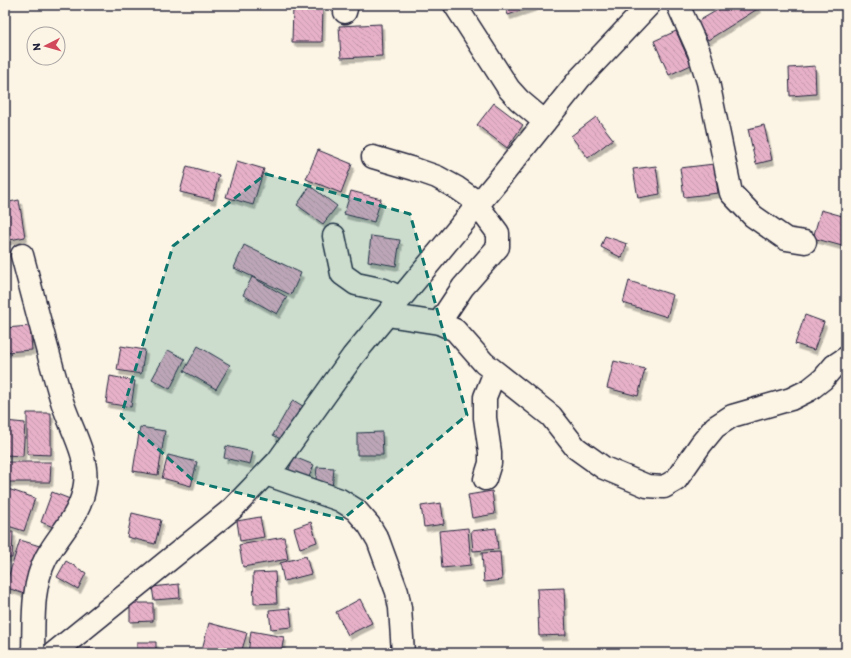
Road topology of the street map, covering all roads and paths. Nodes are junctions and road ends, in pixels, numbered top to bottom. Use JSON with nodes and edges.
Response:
{"nodes":[{"id":1,"x":455,"y":5,"type":"edge"},
{"id":2,"x":678,"y":5,"type":"edge"},
{"id":3,"x":640,"y":9,"type":"edge"},
{"id":4,"x":545,"y":122,"type":"junction"},
{"id":5,"x":373,"y":157,"type":"dead end"},
{"id":6,"x":478,"y":206,"type":"junction"},
{"id":7,"x":334,"y":236,"type":"dead end"},
{"id":8,"x":805,"y":242,"type":"dead end"},
{"id":9,"x":22,"y":255,"type":"dead end"},
{"id":10,"x":401,"y":298,"type":"junction"},
{"id":11,"x":387,"y":315,"type":"junction"},
{"id":12,"x":439,"y":324,"type":"junction"},
{"id":13,"x":846,"y":358,"type":"edge"},
{"id":14,"x":495,"y":372,"type":"junction"},
{"id":15,"x":266,"y":474,"type":"junction"},
{"id":16,"x":485,"y":479,"type":"dead end"},
{"id":17,"x":33,"y":653,"type":"edge"},
{"id":18,"x":54,"y":653,"type":"edge"},
{"id":19,"x":403,"y":653,"type":"edge"}],
"edges":[{"from":1,"to":4,"type":"street"},
{"from":2,"to":8,"type":"street"},
{"from":3,"to":4,"type":"street"},
{"from":4,"to":6,"type":"street"},
{"from":5,"to":6,"type":"street"},
{"from":6,"to":10,"type":"street"},
{"from":6,"to":12,"type":"street"},
{"from":7,"to":10,"type":"street"},
{"from":9,"to":17,"type":"street"},
{"from":10,"to":11,"type":"street"},
{"from":11,"to":12,"type":"street"},
{"from":11,"to":15,"type":"street"},
{"from":12,"to":14,"type":"street"},
{"from":13,"to":14,"type":"street"},
{"from":14,"to":16,"type":"street"},
{"from":15,"to":18,"type":"street"},
{"from":15,"to":19,"type":"street"}]}
